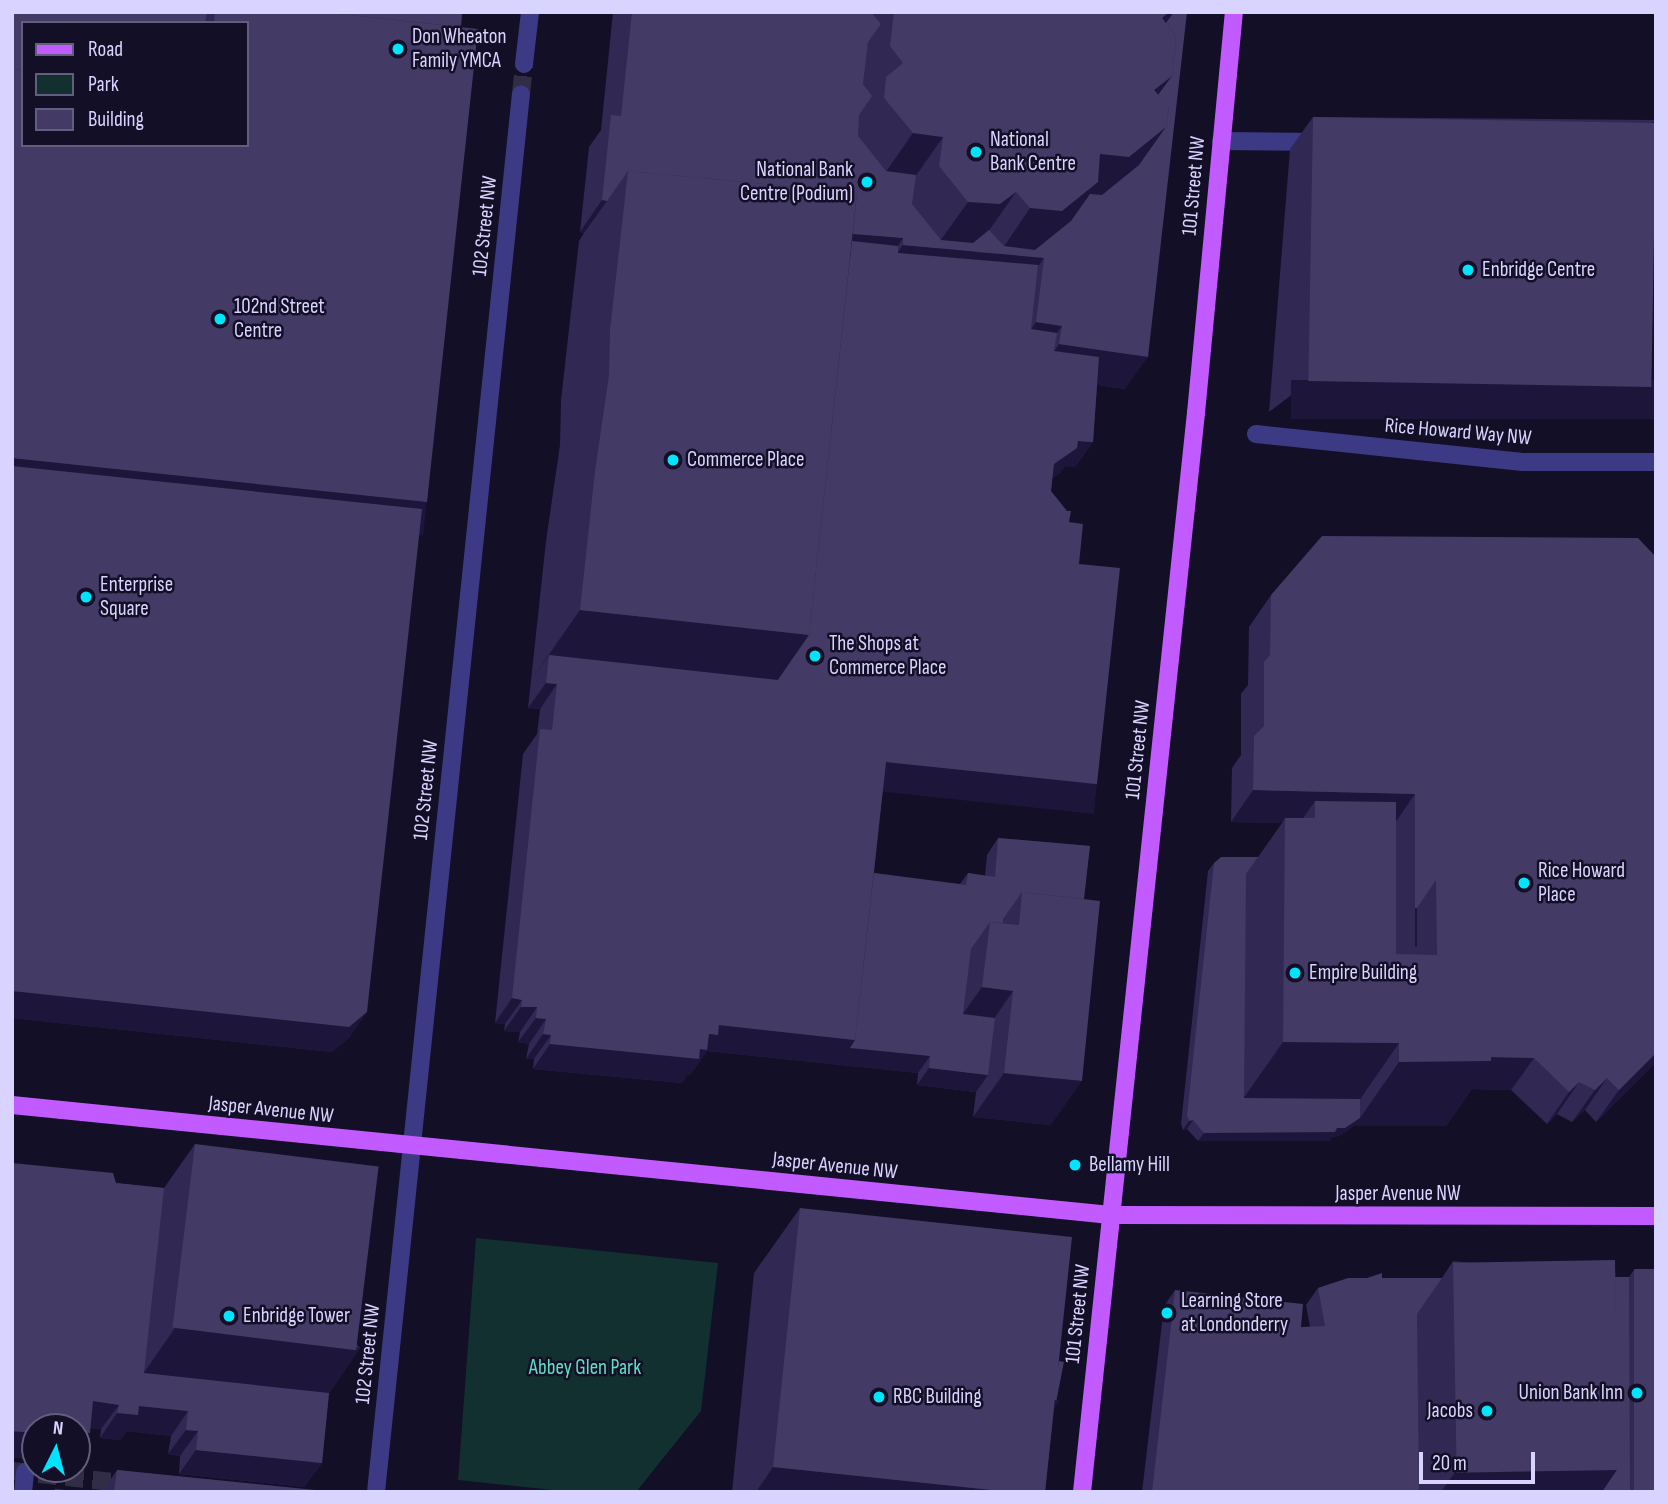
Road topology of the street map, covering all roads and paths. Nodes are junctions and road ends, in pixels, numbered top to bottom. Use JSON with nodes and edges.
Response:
{"nodes":[{"id":1,"x":530,"y":12,"type":"edge"},
{"id":2,"x":1234,"y":12,"type":"edge"},
{"id":3,"x":524,"y":64,"type":"tunnel mouth"},
{"id":4,"x":521,"y":93,"type":"tunnel mouth"},
{"id":5,"x":1221,"y":141,"type":"junction"},
{"id":6,"x":1342,"y":142,"type":"edge"},
{"id":7,"x":1256,"y":434,"type":"dead end"},
{"id":8,"x":1656,"y":462,"type":"edge"},
{"id":9,"x":12,"y":1105,"type":"edge"},
{"id":10,"x":413,"y":1146,"type":"junction"},
{"id":11,"x":1111,"y":1215,"type":"junction"},
{"id":12,"x":1656,"y":1216,"type":"edge"},
{"id":13,"x":376,"y":1492,"type":"edge"},
{"id":14,"x":1082,"y":1492,"type":"edge"}],
"edges":[{"from":1,"to":3,"type":"street"},
{"from":2,"to":5,"type":"main road","name":"101 Street NW"},
{"from":4,"to":10,"type":"street","name":"102 Street NW"},
{"from":5,"to":6,"type":"street"},
{"from":5,"to":11,"type":"main road","name":"101 Street NW"},
{"from":7,"to":8,"type":"street","name":"Rice Howard Way NW"},
{"from":9,"to":10,"type":"main road","name":"Jasper Avenue NW"},
{"from":10,"to":11,"type":"main road","name":"Jasper Avenue NW"},
{"from":10,"to":13,"type":"street","name":"102 Street NW"},
{"from":11,"to":12,"type":"main road","name":"Jasper Avenue NW"},
{"from":11,"to":14,"type":"main road","name":"101 Street NW"}]}
